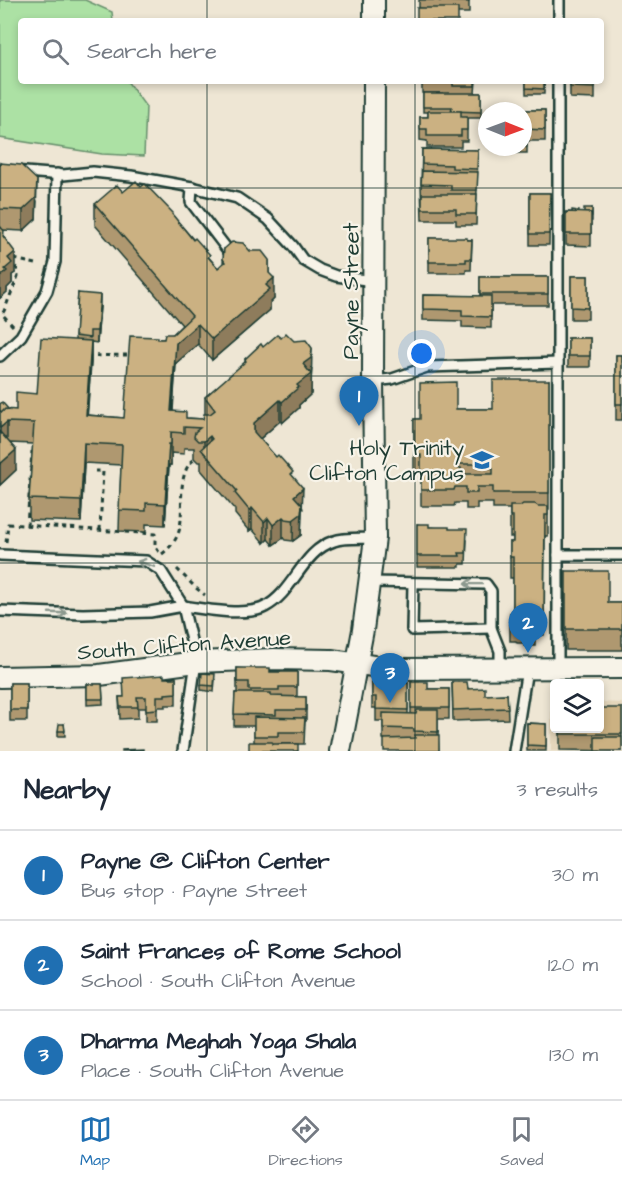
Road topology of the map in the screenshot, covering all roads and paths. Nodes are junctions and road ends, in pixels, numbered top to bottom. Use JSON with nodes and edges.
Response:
{"nodes":[{"id":1,"x":374,"y":0,"type":"edge"},
{"id":2,"x":559,"y":0,"type":"edge"},
{"id":3,"x":374,"y":18,"type":"edge"},
{"id":4,"x":559,"y":18,"type":"edge"},
{"id":5,"x":374,"y":84,"type":"edge"},
{"id":6,"x":558,"y":84,"type":"edge"},
{"id":7,"x":0,"y":170,"type":"edge"},
{"id":8,"x":57,"y":174,"type":"junction"},
{"id":9,"x":192,"y":187,"type":"junction"},
{"id":10,"x":230,"y":253,"type":"edge"},
{"id":11,"x":54,"y":268,"type":"junction"},
{"id":12,"x":374,"y":281,"type":"junction"},
{"id":13,"x":21,"y":336,"type":"junction"},
{"id":14,"x":127,"y":355,"type":"edge"},
{"id":15,"x":0,"y":356,"type":"edge"},
{"id":16,"x":83,"y":356,"type":"edge"},
{"id":17,"x":558,"y":363,"type":"junction"},
{"id":18,"x":373,"y":381,"type":"junction"},
{"id":19,"x":32,"y":450,"type":"edge"},
{"id":20,"x":195,"y":459,"type":"dead end"},
{"id":21,"x":95,"y":471,"type":"dead end"},
{"id":22,"x":27,"y":526,"type":"junction"},
{"id":23,"x":100,"y":530,"type":"junction"},
{"id":24,"x":375,"y":538,"type":"junction"},
{"id":25,"x":0,"y":543,"type":"edge"},
{"id":26,"x":0,"y":555,"type":"edge"},
{"id":27,"x":558,"y":555,"type":"junction"},
{"id":28,"x":622,"y":555,"type":"edge"},
{"id":29,"x":175,"y":567,"type":"dead end"},
{"id":30,"x":370,"y":582,"type":"junction"},
{"id":31,"x":413,"y":583,"type":"junction"},
{"id":32,"x":205,"y":595,"type":"dead end"},
{"id":33,"x":183,"y":606,"type":"junction"},
{"id":34,"x":0,"y":611,"type":"edge"},
{"id":35,"x":491,"y":628,"type":"junction"},
{"id":36,"x":196,"y":662,"type":"junction"},
{"id":37,"x":356,"y":664,"type":"junction"},
{"id":38,"x":558,"y":668,"type":"junction"},
{"id":39,"x":622,"y":668,"type":"edge"},
{"id":40,"x":500,"y":669,"type":"junction"},
{"id":41,"x":527,"y":669,"type":"junction"},
{"id":42,"x":0,"y":677,"type":"edge"},
{"id":43,"x":183,"y":751,"type":"edge"},
{"id":44,"x":340,"y":751,"type":"edge"},
{"id":45,"x":514,"y":751,"type":"edge"}],
"edges":[{"from":1,"to":3,"type":"street"},
{"from":2,"to":4,"type":"lane"},
{"from":5,"to":12,"type":"street","name":"Payne Street"},
{"from":6,"to":17,"type":"lane"},
{"from":7,"to":8,"type":"lane"},
{"from":8,"to":9,"type":"lane"},
{"from":8,"to":11,"type":"lane"},
{"from":9,"to":10,"type":"lane"},
{"from":9,"to":12,"type":"lane"},
{"from":11,"to":13,"type":"lane"},
{"from":11,"to":13,"type":"path"},
{"from":12,"to":18,"type":"street","name":"Payne Street"},
{"from":13,"to":15,"type":"lane"},
{"from":14,"to":16,"type":"path"},
{"from":17,"to":18,"type":"lane"},
{"from":17,"to":27,"type":"lane"},
{"from":18,"to":24,"type":"street","name":"Payne Street"},
{"from":19,"to":22,"type":"path"},
{"from":20,"to":23,"type":"path"},
{"from":21,"to":23,"type":"path"},
{"from":22,"to":23,"type":"path"},
{"from":22,"to":25,"type":"path"},
{"from":24,"to":30,"type":"street","name":"Payne Street"},
{"from":24,"to":33,"type":"lane"},
{"from":33,"to":26,"type":"lane","one_way":true},
{"from":27,"to":28,"type":"lane"},
{"from":27,"to":38,"type":"lane"},
{"from":29,"to":32,"type":"path"},
{"from":30,"to":31,"type":"lane"},
{"from":30,"to":37,"type":"street","name":"Payne Street"},
{"from":35,"to":31,"type":"lane","one_way":true},
{"from":31,"to":35,"type":"lane"},
{"from":34,"to":33,"type":"lane","one_way":true},
{"from":33,"to":36,"type":"lane"},
{"from":35,"to":40,"type":"lane"},
{"from":36,"to":37,"type":"street","name":"South Clifton Avenue"},
{"from":36,"to":42,"type":"street","name":"South Clifton Avenue"},
{"from":36,"to":43,"type":"lane"},
{"from":37,"to":40,"type":"street","name":"South Clifton Avenue"},
{"from":37,"to":44,"type":"street","name":"Payne Street"},
{"from":38,"to":39,"type":"street","name":"South Clifton Avenue"},
{"from":38,"to":41,"type":"street","name":"South Clifton Avenue"},
{"from":40,"to":41,"type":"street","name":"South Clifton Avenue"},
{"from":41,"to":45,"type":"lane"}]}
